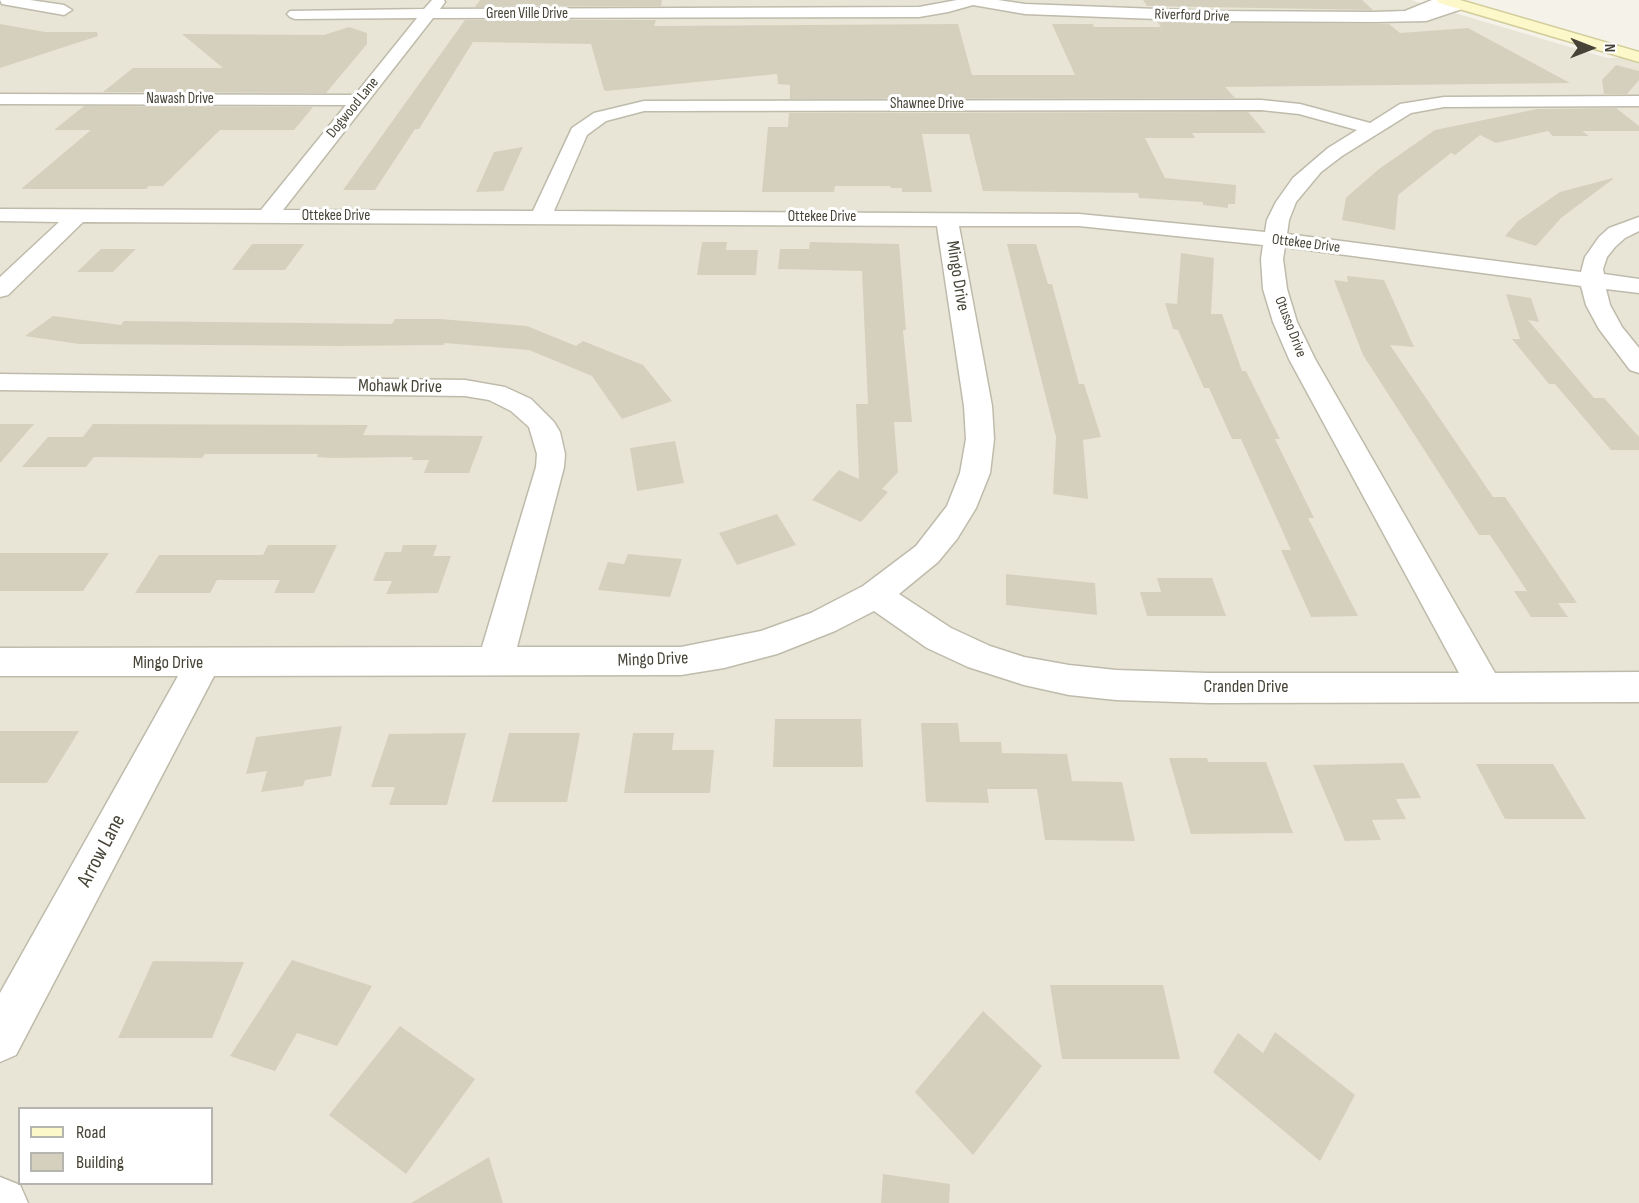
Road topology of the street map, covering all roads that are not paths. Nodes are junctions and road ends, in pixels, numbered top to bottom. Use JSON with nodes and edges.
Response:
{"nodes":[{"id":1,"x":2,"y":0,"type":"edge"},
{"id":2,"x":972,"y":0,"type":"edge"},
{"id":3,"x":1450,"y":2,"type":"edge"},
{"id":4,"x":434,"y":7,"type":"edge"},
{"id":5,"x":64,"y":10,"type":"dead end"},
{"id":6,"x":296,"y":14,"type":"dead end"},
{"id":7,"x":1639,"y":57,"type":"edge"},
{"id":8,"x":0,"y":99,"type":"edge"},
{"id":9,"x":360,"y":100,"type":"junction"},
{"id":10,"x":1639,"y":101,"type":"edge"},
{"id":11,"x":1372,"y":129,"type":"junction"},
{"id":12,"x":0,"y":215,"type":"edge"},
{"id":13,"x":77,"y":216,"type":"junction"},
{"id":14,"x":267,"y":216,"type":"junction"},
{"id":15,"x":541,"y":217,"type":"junction"},
{"id":16,"x":947,"y":218,"type":"junction"},
{"id":17,"x":1639,"y":223,"type":"edge"},
{"id":18,"x":1273,"y":239,"type":"junction"},
{"id":19,"x":1592,"y":280,"type":"junction"},
{"id":20,"x":1639,"y":286,"type":"edge"},
{"id":21,"x":0,"y":290,"type":"edge"},
{"id":22,"x":1639,"y":365,"type":"edge"},
{"id":23,"x":0,"y":382,"type":"edge"},
{"id":24,"x":875,"y":594,"type":"junction"},
{"id":25,"x":0,"y":662,"type":"edge"},
{"id":26,"x":203,"y":663,"type":"junction"},
{"id":27,"x":495,"y":663,"type":"junction"},
{"id":28,"x":1485,"y":687,"type":"junction"},
{"id":29,"x":1639,"y":687,"type":"edge"},
{"id":30,"x":0,"y":1039,"type":"edge"}],
"edges":[{"from":1,"to":5,"type":"street"},
{"from":2,"to":3,"type":"street","name":"Riverford Drive"},
{"from":2,"to":4,"type":"street","name":"Green Ville Drive"},
{"from":3,"to":7,"type":"main road"},
{"from":4,"to":6,"type":"street","name":"Green Ville Drive"},
{"from":4,"to":9,"type":"street","name":"Dogwood Lane"},
{"from":8,"to":9,"type":"street","name":"Nawash Drive"},
{"from":9,"to":14,"type":"street","name":"Dogwood Lane"},
{"from":10,"to":11,"type":"street","name":"Otusso Drive"},
{"from":11,"to":15,"type":"street","name":"Shawnee Drive"},
{"from":11,"to":18,"type":"street","name":"Otusso Drive"},
{"from":12,"to":13,"type":"street","name":"Ottekee Drive"},
{"from":13,"to":14,"type":"street","name":"Ottekee Drive"},
{"from":13,"to":21,"type":"street"},
{"from":14,"to":15,"type":"street","name":"Ottekee Drive"},
{"from":15,"to":16,"type":"street","name":"Ottekee Drive"},
{"from":16,"to":18,"type":"street","name":"Ottekee Drive"},
{"from":16,"to":24,"type":"street","name":"Mingo Drive"},
{"from":17,"to":19,"type":"street"},
{"from":18,"to":19,"type":"street","name":"Ottekee Drive"},
{"from":18,"to":28,"type":"street","name":"Otusso Drive"},
{"from":19,"to":20,"type":"street","name":"Ottekee Drive"},
{"from":19,"to":22,"type":"street"},
{"from":23,"to":27,"type":"street","name":"Mohawk Drive"},
{"from":24,"to":27,"type":"street","name":"Mingo Drive"},
{"from":24,"to":28,"type":"street","name":"Cranden Drive"},
{"from":25,"to":26,"type":"street","name":"Mingo Drive"},
{"from":26,"to":27,"type":"street","name":"Mingo Drive"},
{"from":26,"to":30,"type":"street","name":"Arrow Lane"},
{"from":28,"to":29,"type":"street","name":"Cranden Drive"}]}
